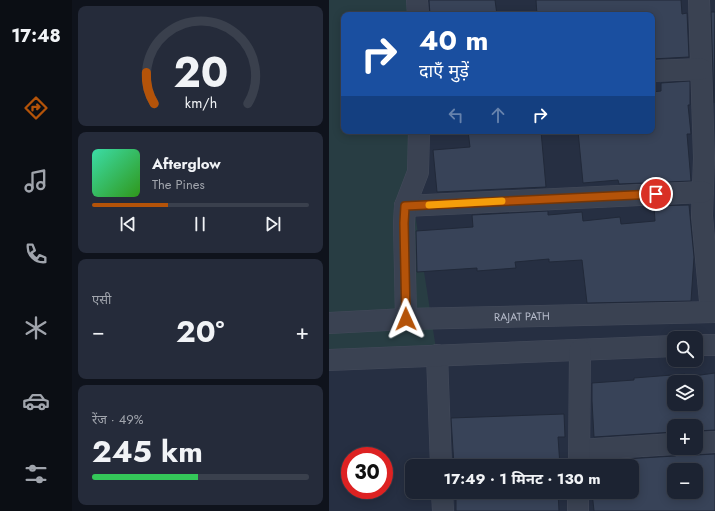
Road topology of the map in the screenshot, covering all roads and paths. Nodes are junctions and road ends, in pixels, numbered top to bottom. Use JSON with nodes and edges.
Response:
{"nodes":[{"id":1,"x":417,"y":0,"type":"edge"},
{"id":2,"x":699,"y":0,"type":"edge"},
{"id":3,"x":418,"y":12,"type":"edge"},
{"id":4,"x":706,"y":56,"type":"edge"},
{"id":5,"x":655,"y":71,"type":"edge"},
{"id":6,"x":709,"y":107,"type":"edge"},
{"id":7,"x":419,"y":134,"type":"edge"},
{"id":8,"x":710,"y":158,"type":"edge"},
{"id":9,"x":703,"y":192,"type":"junction"},
{"id":10,"x":405,"y":206,"type":"junction"},
{"id":11,"x":709,"y":216,"type":"edge"},
{"id":12,"x":711,"y":269,"type":"edge"},
{"id":13,"x":713,"y":312,"type":"edge"},
{"id":14,"x":406,"y":319,"type":"junction"},
{"id":15,"x":329,"y":323,"type":"edge"},
{"id":16,"x":703,"y":345,"type":"edge"},
{"id":17,"x":715,"y":345,"type":"edge"},
{"id":18,"x":667,"y":346,"type":"edge"},
{"id":19,"x":579,"y":350,"type":"junction"},
{"id":20,"x":437,"y":355,"type":"junction"},
{"id":21,"x":329,"y":360,"type":"edge"},
{"id":22,"x":715,"y":442,"type":"edge"},
{"id":23,"x":703,"y":443,"type":"edge"},
{"id":24,"x":667,"y":445,"type":"edge"},
{"id":25,"x":579,"y":458,"type":"edge"},
{"id":26,"x":441,"y":459,"type":"edge"},
{"id":27,"x":442,"y":499,"type":"edge"},
{"id":28,"x":578,"y":499,"type":"edge"},
{"id":29,"x":443,"y":511,"type":"edge"},
{"id":30,"x":578,"y":511,"type":"edge"}],
"edges":[{"from":1,"to":3,"type":"street"},
{"from":2,"to":4,"type":"street"},
{"from":4,"to":5,"type":"street"},
{"from":4,"to":6,"type":"street"},
{"from":6,"to":8,"type":"street"},
{"from":7,"to":10,"type":"street"},
{"from":8,"to":9,"type":"street"},
{"from":9,"to":10,"type":"street"},
{"from":9,"to":11,"type":"street"},
{"from":10,"to":14,"type":"street"},
{"from":11,"to":12,"type":"street"},
{"from":12,"to":13,"type":"street"},
{"from":13,"to":14,"type":"street","name":"RAJAT PATH"},
{"from":14,"to":15,"type":"street","name":"RAJAT PATH"},
{"from":16,"to":17,"type":"street"},
{"from":18,"to":19,"type":"street"},
{"from":19,"to":20,"type":"street"},
{"from":19,"to":25,"type":"street"},
{"from":20,"to":21,"type":"street"},
{"from":20,"to":26,"type":"street"},
{"from":22,"to":23,"type":"street"},
{"from":24,"to":25,"type":"street"},
{"from":27,"to":29,"type":"street"},
{"from":28,"to":30,"type":"street"}]}
